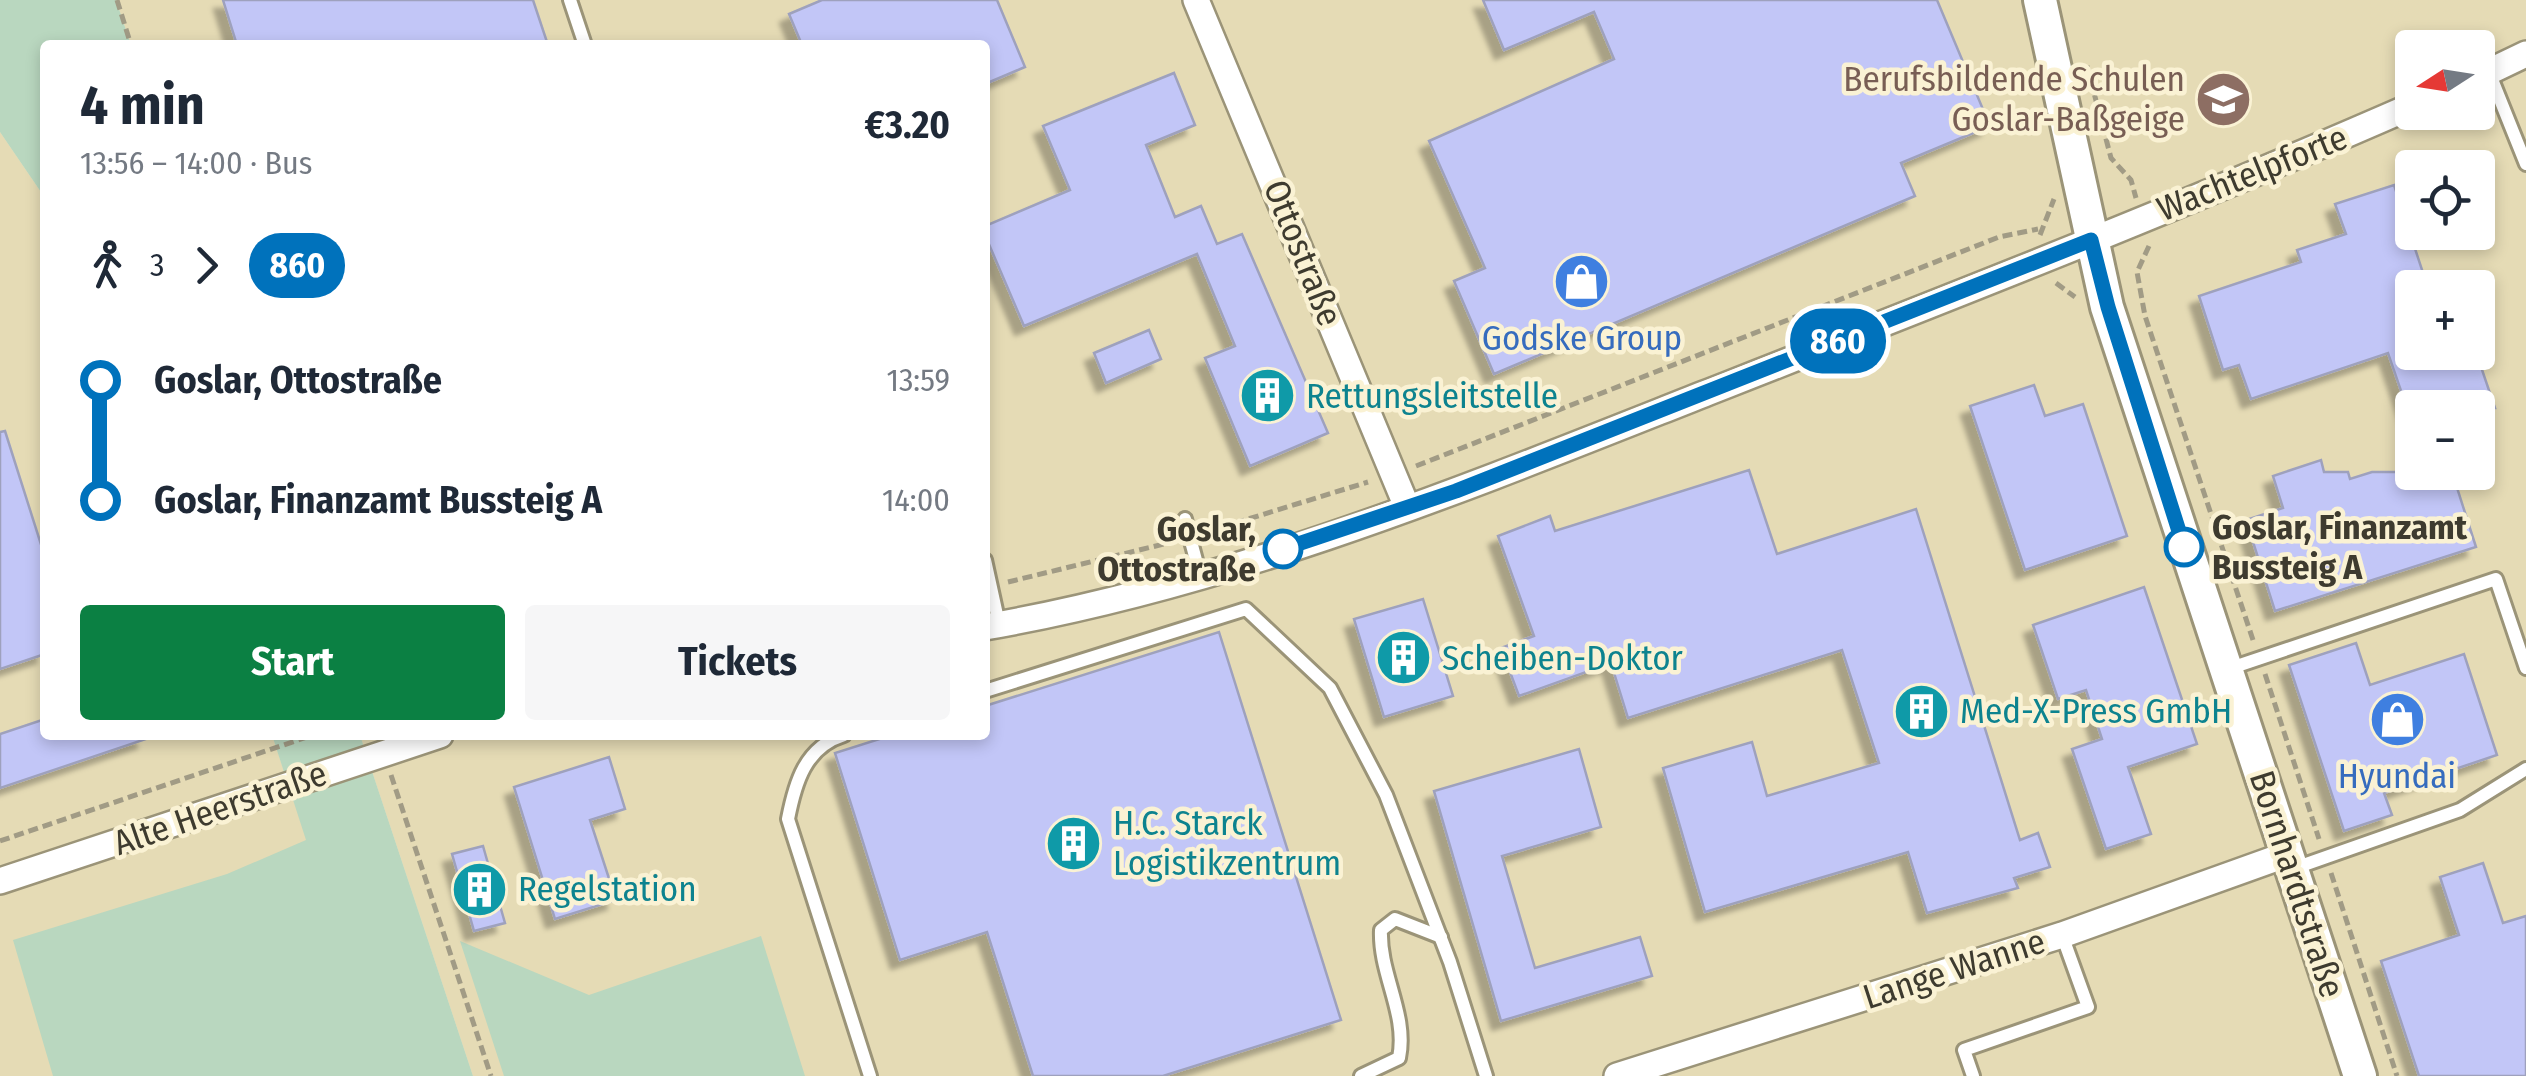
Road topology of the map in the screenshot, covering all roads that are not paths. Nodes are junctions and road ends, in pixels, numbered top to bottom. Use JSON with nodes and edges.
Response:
{"nodes":[{"id":1,"x":570,"y":0,"type":"edge"},
{"id":2,"x":1196,"y":0,"type":"edge"},
{"id":3,"x":2040,"y":0,"type":"edge"},
{"id":4,"x":584,"y":40,"type":"edge"},
{"id":5,"x":2526,"y":54,"type":"edge"},
{"id":6,"x":2495,"y":69,"type":"edge"},
{"id":7,"x":2495,"y":100,"type":"edge"},
{"id":8,"x":2395,"y":113,"type":"edge"},
{"id":9,"x":2526,"y":164,"type":"edge"},
{"id":10,"x":2091,"y":240,"type":"junction"},
{"id":11,"x":1407,"y":506,"type":"junction"},
{"id":12,"x":1185,"y":519,"type":"dead end"},
{"id":13,"x":1200,"y":575,"type":"junction"},
{"id":14,"x":990,"y":581,"type":"edge"},
{"id":15,"x":992,"y":626,"type":"edge"},
{"id":16,"x":2526,"y":668,"type":"edge"},
{"id":17,"x":2226,"y":670,"type":"junction"},
{"id":18,"x":990,"y":689,"type":"edge"},
{"id":19,"x":424,"y":740,"type":"edge"},
{"id":20,"x":827,"y":740,"type":"edge"},
{"id":21,"x":2526,"y":769,"type":"edge"},
{"id":22,"x":2290,"y":862,"type":"junction"},
{"id":23,"x":0,"y":882,"type":"edge"},
{"id":24,"x":2062,"y":935,"type":"junction"},
{"id":25,"x":1441,"y":937,"type":"junction"},
{"id":26,"x":870,"y":1076,"type":"edge"},
{"id":27,"x":1361,"y":1076,"type":"edge"},
{"id":28,"x":1486,"y":1076,"type":"edge"},
{"id":29,"x":1617,"y":1076,"type":"edge"},
{"id":30,"x":1973,"y":1076,"type":"edge"},
{"id":31,"x":2360,"y":1076,"type":"edge"}],
"edges":[{"from":1,"to":4,"type":"lane"},
{"from":2,"to":11,"type":"street","name":"Ottostraße"},
{"from":3,"to":10,"type":"street","name":"Bornhardtstraße"},
{"from":5,"to":6,"type":"street"},
{"from":7,"to":9,"type":"lane"},
{"from":8,"to":10,"type":"street","name":"Wachtelpforte"},
{"from":10,"to":11,"type":"street"},
{"from":10,"to":17,"type":"street","name":"Bornhardtstraße"},
{"from":11,"to":13,"type":"street"},
{"from":12,"to":13,"type":"lane"},
{"from":13,"to":15,"type":"street"},
{"from":14,"to":15,"type":"lane"},
{"from":16,"to":17,"type":"lane"},
{"from":17,"to":22,"type":"street","name":"Bornhardtstraße"},
{"from":18,"to":25,"type":"lane"},
{"from":19,"to":23,"type":"street","name":"Alte Heerstraße"},
{"from":20,"to":26,"type":"lane"},
{"from":21,"to":22,"type":"lane"},
{"from":22,"to":24,"type":"street","name":"Lange Wanne"},
{"from":22,"to":31,"type":"street","name":"Bornhardtstraße"},
{"from":24,"to":29,"type":"street","name":"Lange Wanne"},
{"from":24,"to":30,"type":"lane"},
{"from":25,"to":27,"type":"lane"},
{"from":25,"to":28,"type":"lane"}]}
